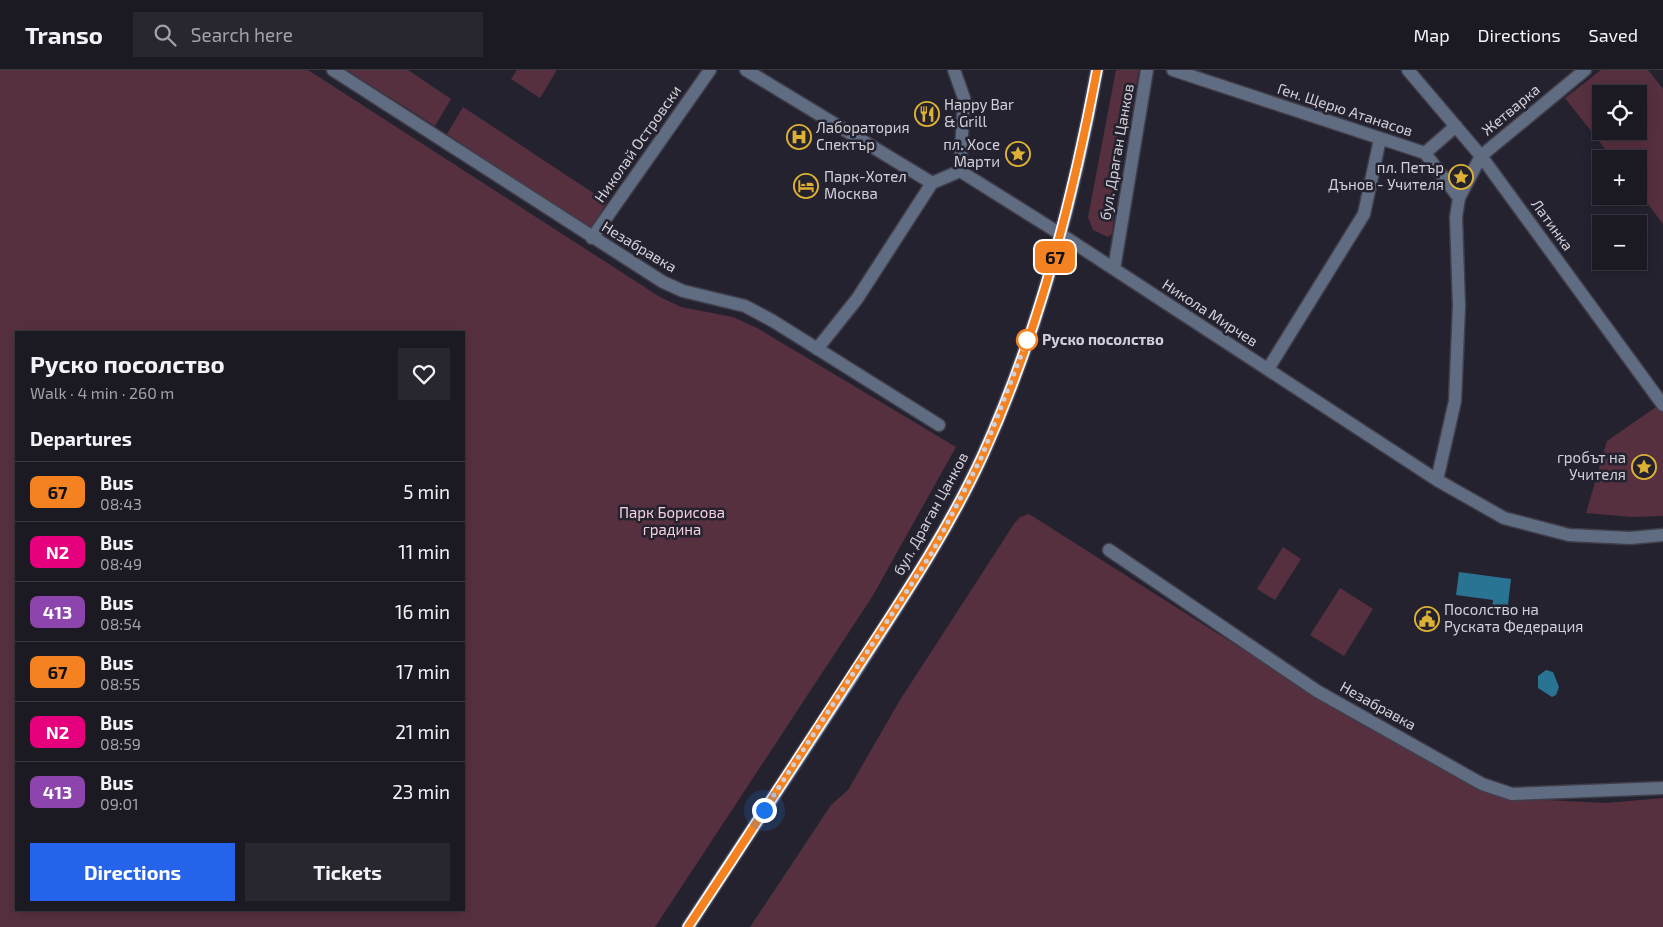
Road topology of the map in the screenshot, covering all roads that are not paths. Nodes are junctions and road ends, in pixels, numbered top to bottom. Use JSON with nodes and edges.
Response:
{"nodes":[{"id":1,"x":333,"y":70,"type":"edge"},
{"id":2,"x":710,"y":70,"type":"edge"},
{"id":3,"x":746,"y":70,"type":"edge"},
{"id":4,"x":954,"y":70,"type":"edge"},
{"id":5,"x":1097,"y":70,"type":"edge"},
{"id":6,"x":1147,"y":70,"type":"edge"},
{"id":7,"x":1173,"y":70,"type":"edge"},
{"id":8,"x":1408,"y":70,"type":"edge"},
{"id":9,"x":1585,"y":70,"type":"edge"},
{"id":10,"x":1456,"y":126,"type":"junction"},
{"id":11,"x":1380,"y":139,"type":"junction"},
{"id":12,"x":1425,"y":153,"type":"junction"},
{"id":13,"x":1481,"y":156,"type":"junction"},
{"id":14,"x":960,"y":171,"type":"junction"},
{"id":15,"x":932,"y":183,"type":"junction"},
{"id":16,"x":1459,"y":198,"type":"junction"},
{"id":17,"x":1062,"y":235,"type":"junction"},
{"id":18,"x":592,"y":238,"type":"junction"},
{"id":19,"x":1114,"y":269,"type":"junction"},
{"id":20,"x":817,"y":349,"type":"junction"},
{"id":21,"x":1268,"y":369,"type":"junction"},
{"id":22,"x":1663,"y":405,"type":"edge"},
{"id":23,"x":940,"y":425,"type":"dead end"},
{"id":24,"x":1437,"y":480,"type":"junction"},
{"id":25,"x":1663,"y":536,"type":"edge"},
{"id":26,"x":1109,"y":550,"type":"dead end"},
{"id":27,"x":1663,"y":788,"type":"edge"},
{"id":28,"x":688,"y":927,"type":"edge"}],
"edges":[{"from":1,"to":18,"type":"street","name":"Незабравка"},
{"from":2,"to":18,"type":"street","name":"Николай Островски"},
{"from":3,"to":15,"type":"street"},
{"from":4,"to":14,"type":"street"},
{"from":5,"to":17,"type":"main road","name":"бул. Драган Цанков"},
{"from":6,"to":19,"type":"street","name":"бул. Драган Цанков"},
{"from":7,"to":11,"type":"street","name":"Ген. Щерю Атанасов"},
{"from":8,"to":10,"type":"street","name":"Латинка"},
{"from":9,"to":13,"type":"street","name":"Жетварка"},
{"from":10,"to":12,"type":"street"},
{"from":10,"to":13,"type":"street","name":"Латинка"},
{"from":11,"to":12,"type":"street","name":"Ген. Щерю Атанасов"},
{"from":11,"to":21,"type":"street"},
{"from":12,"to":16,"type":"street","name":"Ген. Щерю Атанасов"},
{"from":13,"to":16,"type":"street"},
{"from":13,"to":22,"type":"street","name":"Латинка"},
{"from":14,"to":15,"type":"street"},
{"from":14,"to":17,"type":"street","name":"Никола Мирчев"},
{"from":15,"to":20,"type":"street"},
{"from":16,"to":24,"type":"street"},
{"from":17,"to":19,"type":"street","name":"Никола Мирчев"},
{"from":17,"to":28,"type":"main road","name":"бул. Драган Цанков"},
{"from":18,"to":20,"type":"street","name":"Незабравка"},
{"from":19,"to":21,"type":"street","name":"Никола Мирчев"},
{"from":20,"to":23,"type":"street","name":"Незабравка"},
{"from":21,"to":24,"type":"street","name":"Никола Мирчев"},
{"from":24,"to":25,"type":"street","name":"Никола Мирчев"},
{"from":26,"to":27,"type":"street","name":"Незабравка"}]}
